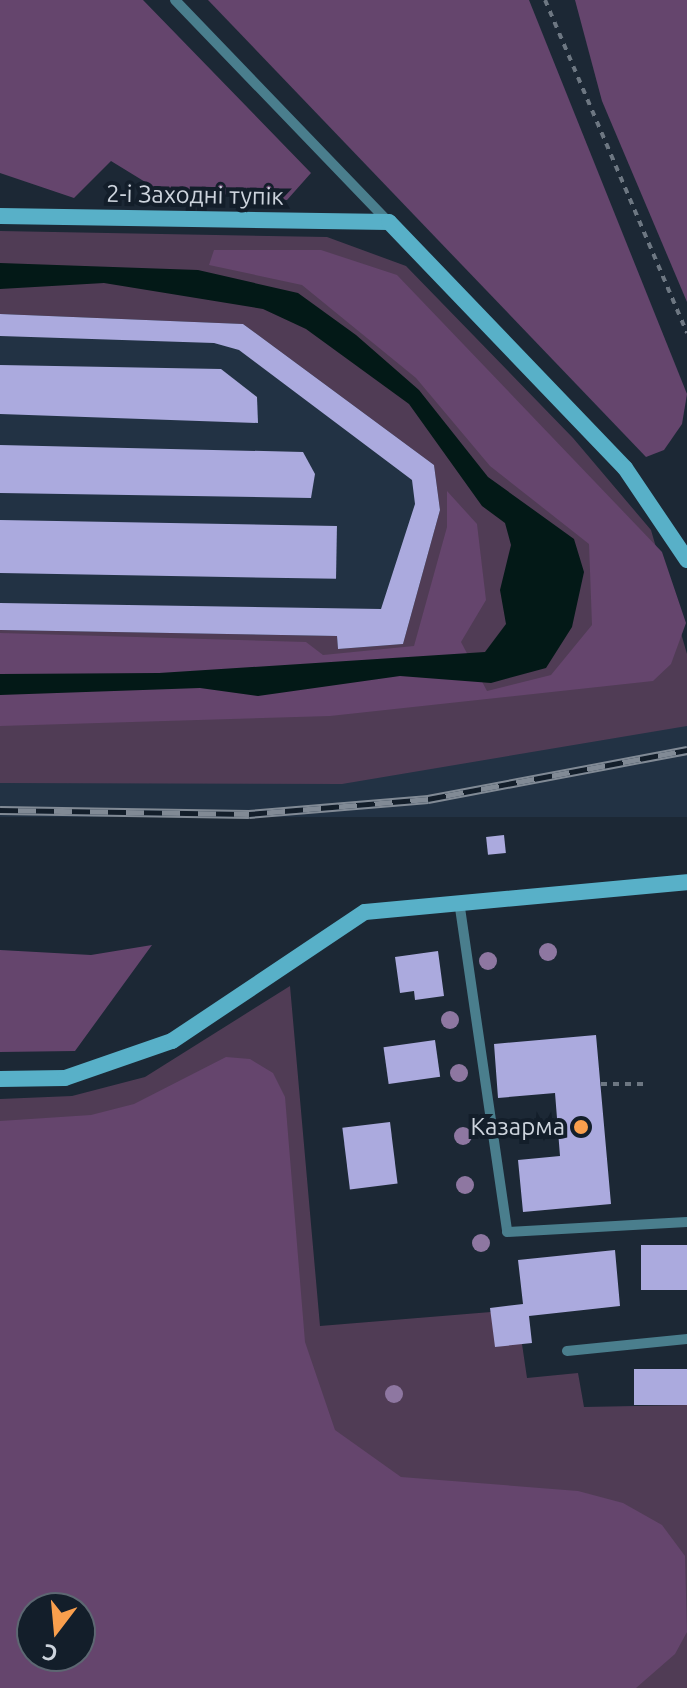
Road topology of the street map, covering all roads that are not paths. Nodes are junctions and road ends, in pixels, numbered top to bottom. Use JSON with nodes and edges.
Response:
{"nodes":[{"id":1,"x":175,"y":0,"type":"edge"},
{"id":2,"x":0,"y":216,"type":"edge"},
{"id":3,"x":389,"y":222,"type":"junction"},
{"id":4,"x":687,"y":560,"type":"edge"},
{"id":5,"x":687,"y":882,"type":"edge"},
{"id":6,"x":459,"y":901,"type":"junction"},
{"id":7,"x":0,"y":1079,"type":"edge"},
{"id":8,"x":687,"y":1222,"type":"edge"},
{"id":9,"x":687,"y":1339,"type":"edge"},
{"id":10,"x":567,"y":1351,"type":"dead end"}],
"edges":[{"from":1,"to":3,"type":"lane"},
{"from":2,"to":3,"type":"main road","name":"2-і Заходні тупік"},
{"from":3,"to":4,"type":"main road"},
{"from":5,"to":6,"type":"main road"},
{"from":6,"to":7,"type":"main road"},
{"from":6,"to":8,"type":"lane"},
{"from":9,"to":10,"type":"lane"}]}
